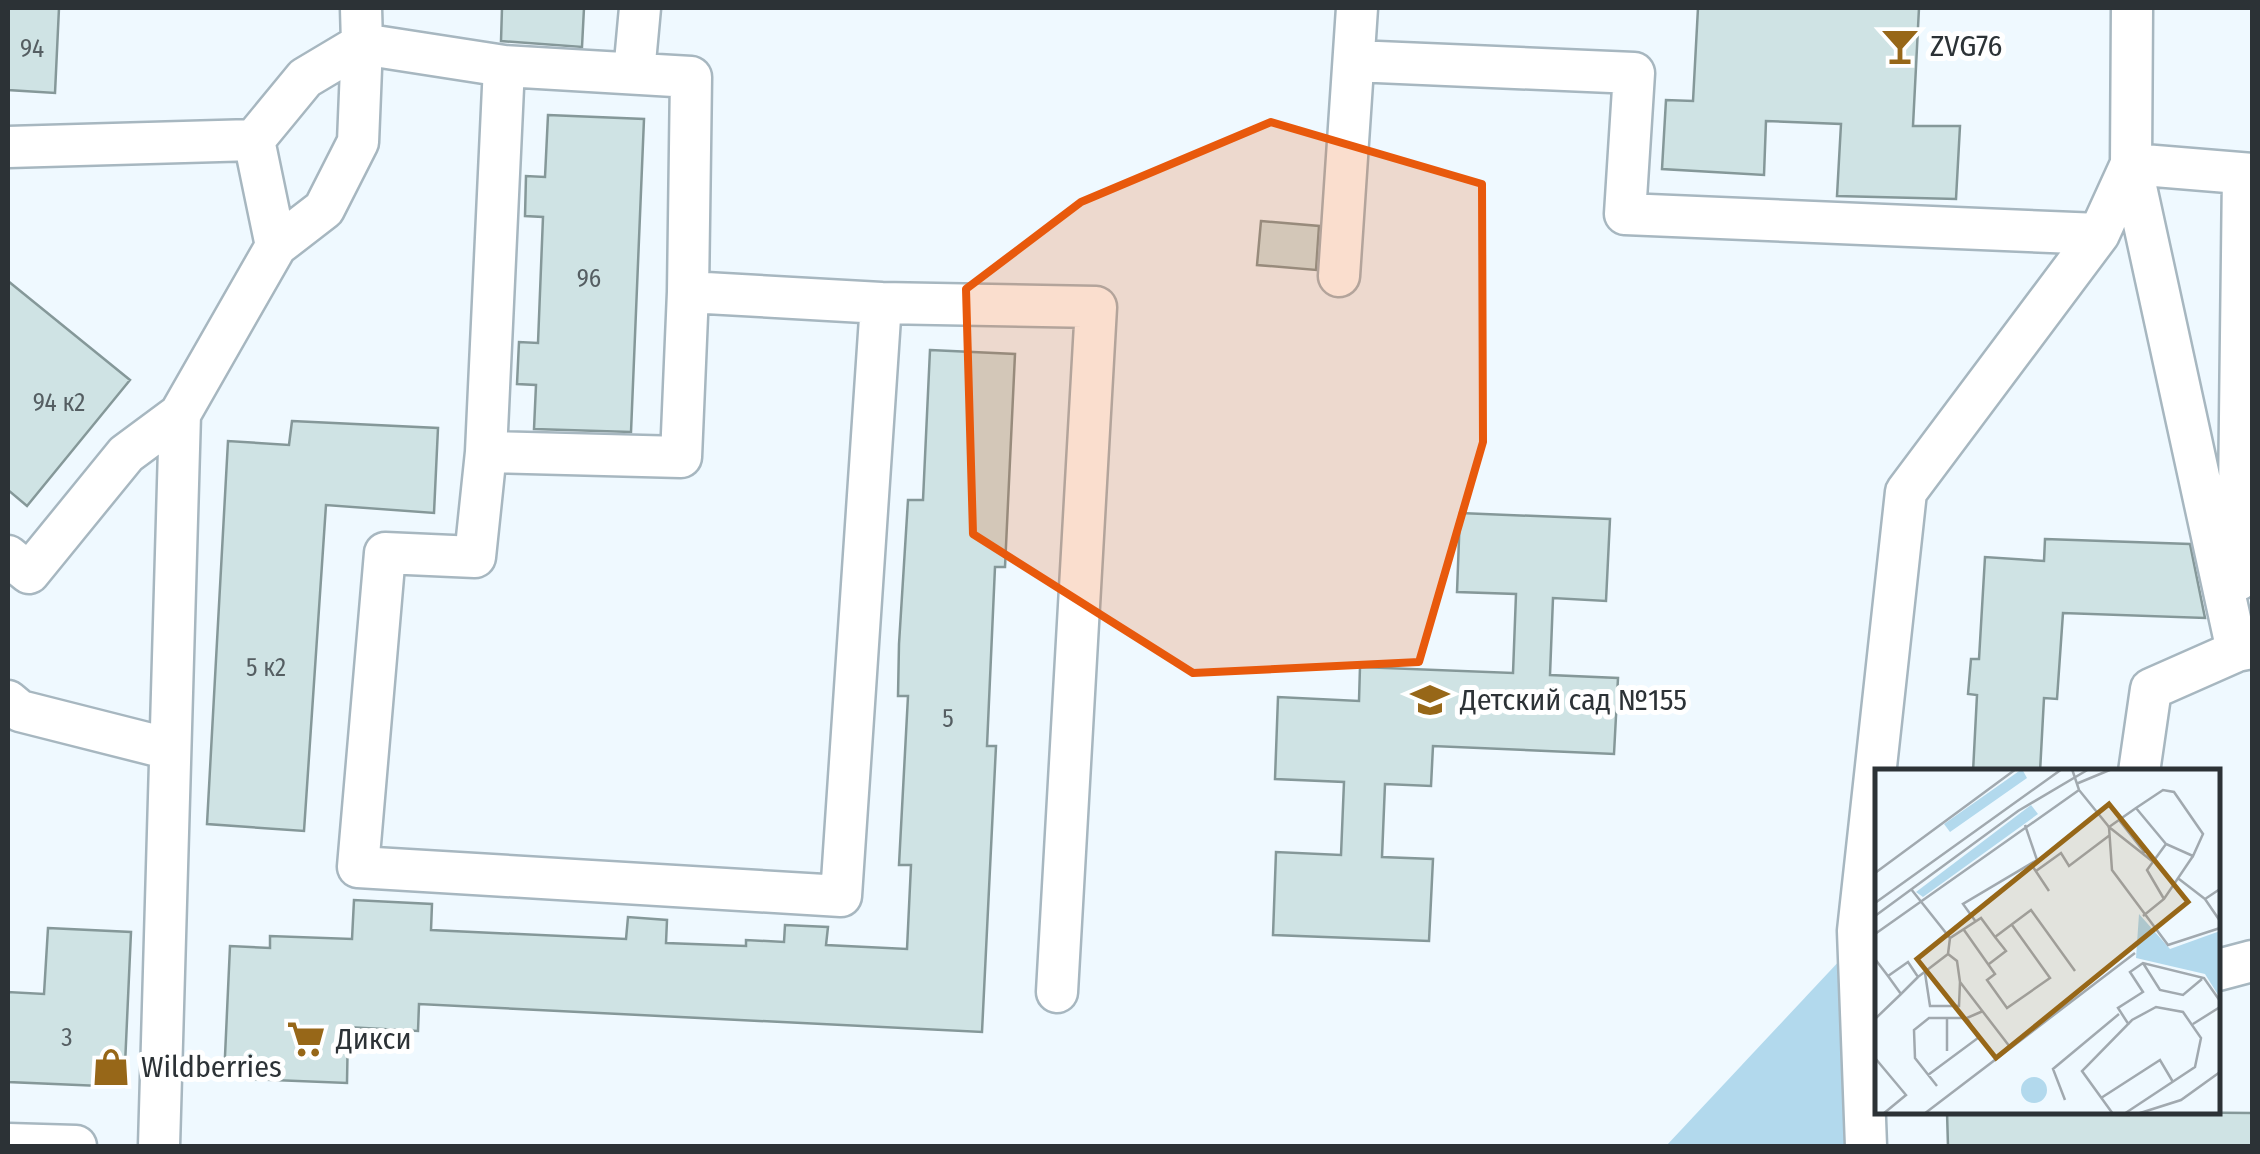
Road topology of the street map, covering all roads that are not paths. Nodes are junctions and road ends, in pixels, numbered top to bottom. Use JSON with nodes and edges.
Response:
{"nodes":[{"id":1,"x":640,"y":8,"type":"edge"},
{"id":2,"x":1358,"y":8,"type":"edge"},
{"id":3,"x":2132,"y":8,"type":"edge"},
{"id":4,"x":361,"y":26,"type":"edge"},
{"id":5,"x":1354,"y":61,"type":"junction"},
{"id":6,"x":504,"y":66,"type":"junction"},
{"id":7,"x":634,"y":74,"type":"junction"},
{"id":8,"x":254,"y":140,"type":"junction"},
{"id":9,"x":8,"y":147,"type":"edge"},
{"id":10,"x":2132,"y":164,"type":"junction"},
{"id":11,"x":2248,"y":174,"type":"edge"},
{"id":12,"x":2099,"y":234,"type":"junction"},
{"id":13,"x":276,"y":246,"type":"junction"},
{"id":14,"x":1340,"y":276,"type":"dead end"},
{"id":15,"x":688,"y":292,"type":"junction"},
{"id":16,"x":882,"y":303,"type":"junction"},
{"id":17,"x":180,"y":414,"type":"junction"},
{"id":18,"x":486,"y":452,"type":"junction"},
{"id":19,"x":8,"y":556,"type":"edge"},
{"id":20,"x":2245,"y":649,"type":"edge"},
{"id":21,"x":12,"y":715,"type":"edge"},
{"id":22,"x":170,"y":749,"type":"junction"},
{"id":23,"x":1876,"y":769,"type":"edge"},
{"id":24,"x":2139,"y":769,"type":"edge"},
{"id":25,"x":1875,"y":776,"type":"edge"},
{"id":26,"x":2252,"y":962,"type":"edge"},
{"id":27,"x":2220,"y":970,"type":"edge"},
{"id":28,"x":1057,"y":992,"type":"dead end"},
{"id":29,"x":1870,"y":994,"type":"edge"},
{"id":30,"x":8,"y":1144,"type":"edge"},
{"id":31,"x":76,"y":1146,"type":"edge"},
{"id":32,"x":159,"y":1146,"type":"edge"},
{"id":33,"x":1866,"y":1146,"type":"edge"}],
"edges":[{"from":1,"to":7,"type":"street"},
{"from":2,"to":5,"type":"street"},
{"from":3,"to":10,"type":"street"},
{"from":4,"to":6,"type":"street"},
{"from":4,"to":8,"type":"street"},
{"from":4,"to":13,"type":"street"},
{"from":5,"to":12,"type":"street"},
{"from":5,"to":14,"type":"street"},
{"from":6,"to":7,"type":"street"},
{"from":6,"to":18,"type":"street"},
{"from":7,"to":15,"type":"street"},
{"from":8,"to":9,"type":"street"},
{"from":8,"to":13,"type":"street"},
{"from":10,"to":11,"type":"street"},
{"from":10,"to":12,"type":"street"},
{"from":10,"to":20,"type":"street"},
{"from":11,"to":20,"type":"street"},
{"from":12,"to":23,"type":"street"},
{"from":13,"to":17,"type":"street"},
{"from":15,"to":16,"type":"street"},
{"from":15,"to":18,"type":"street"},
{"from":16,"to":18,"type":"street"},
{"from":16,"to":28,"type":"street"},
{"from":17,"to":19,"type":"street"},
{"from":17,"to":22,"type":"street"},
{"from":20,"to":24,"type":"street"},
{"from":21,"to":22,"type":"street"},
{"from":22,"to":32,"type":"street"},
{"from":25,"to":29,"type":"street"},
{"from":26,"to":27,"type":"street"},
{"from":29,"to":33,"type":"street"},
{"from":30,"to":31,"type":"street"}]}
